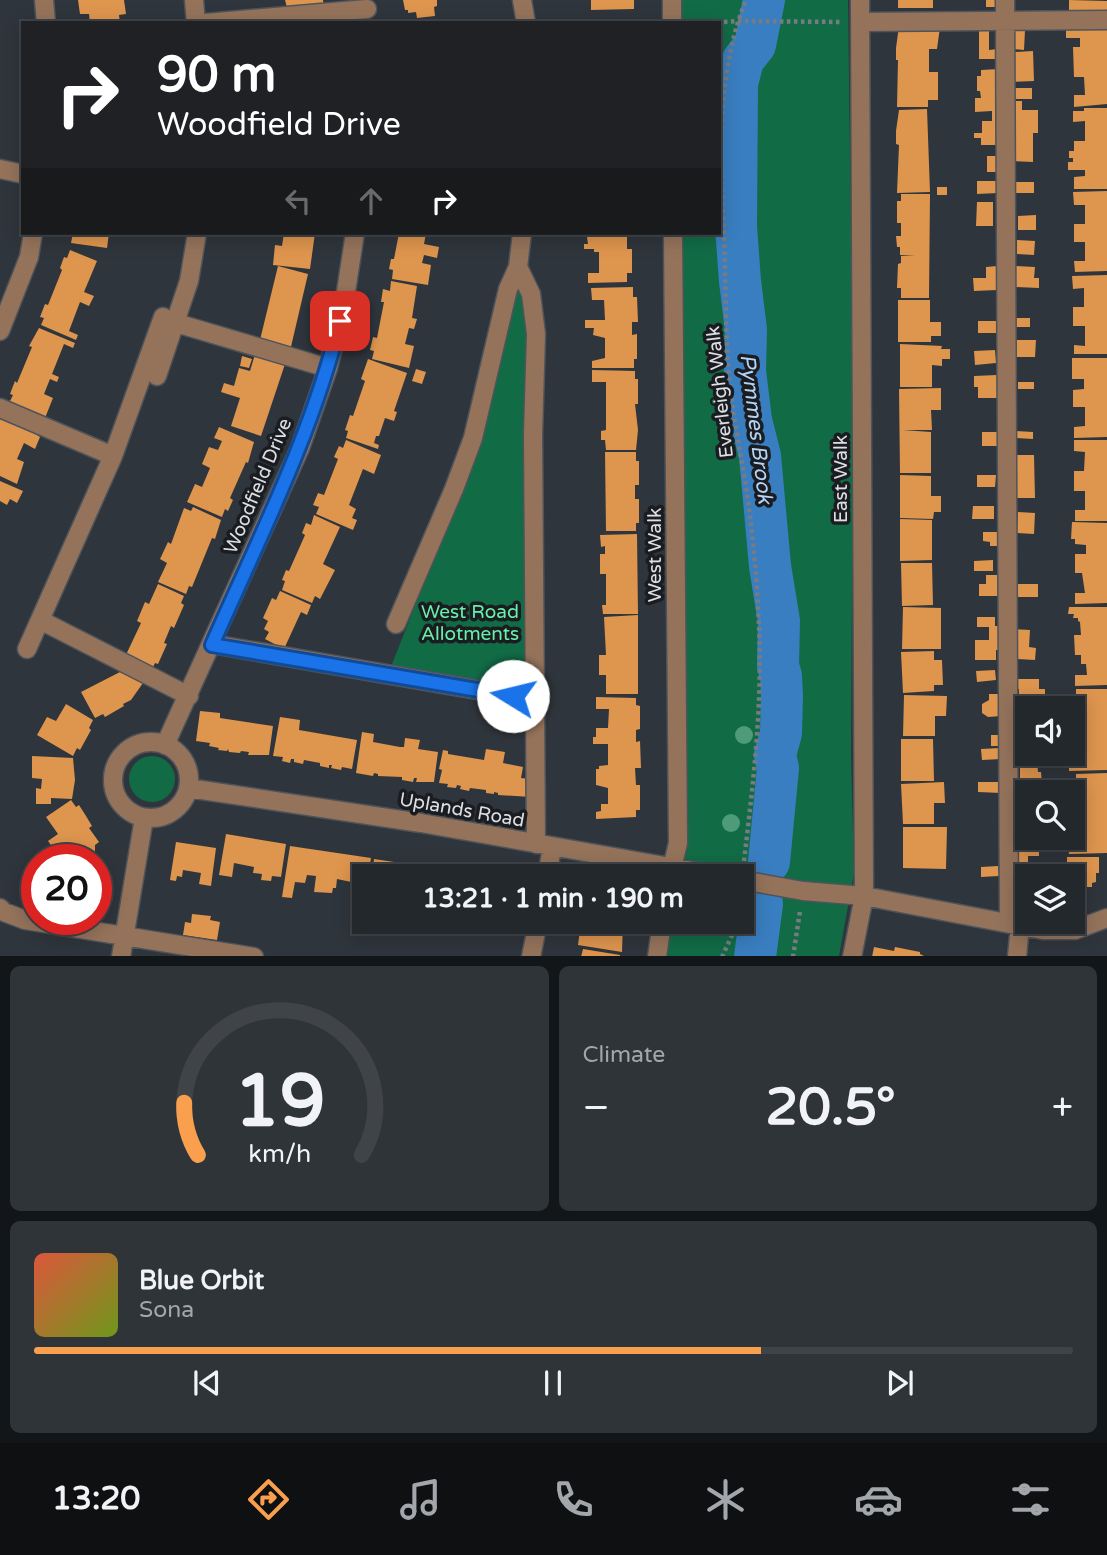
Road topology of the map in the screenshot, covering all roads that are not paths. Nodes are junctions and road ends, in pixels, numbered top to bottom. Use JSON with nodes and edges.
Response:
{"nodes":[{"id":1,"x":44,"y":0,"type":"edge"},
{"id":2,"x":194,"y":0,"type":"edge"},
{"id":3,"x":522,"y":0,"type":"edge"},
{"id":4,"x":672,"y":0,"type":"edge"},
{"id":5,"x":860,"y":0,"type":"edge"},
{"id":6,"x":1005,"y":0,"type":"edge"},
{"id":7,"x":367,"y":11,"type":"edge"},
{"id":8,"x":1107,"y":20,"type":"edge"},
{"id":9,"x":46,"y":21,"type":"edge"},
{"id":10,"x":196,"y":21,"type":"edge"},
{"id":11,"x":233,"y":21,"type":"edge"},
{"id":12,"x":526,"y":21,"type":"edge"},
{"id":13,"x":671,"y":21,"type":"edge"},
{"id":14,"x":1005,"y":21,"type":"junction"},
{"id":15,"x":860,"y":22,"type":"junction"},
{"id":16,"x":0,"y":169,"type":"edge"},
{"id":17,"x":21,"y":174,"type":"edge"},
{"id":18,"x":33,"y":235,"type":"edge"},
{"id":19,"x":197,"y":235,"type":"edge"},
{"id":20,"x":355,"y":235,"type":"edge"},
{"id":21,"x":522,"y":235,"type":"edge"},
{"id":22,"x":673,"y":235,"type":"edge"},
{"id":23,"x":518,"y":267,"type":"junction"},
{"id":24,"x":6,"y":297,"type":"edge"},
{"id":25,"x":169,"y":320,"type":"junction"},
{"id":26,"x":0,"y":331,"type":"edge"},
{"id":27,"x":328,"y":368,"type":"junction"},
{"id":28,"x":157,"y":376,"type":"dead end"},
{"id":29,"x":0,"y":408,"type":"edge"},
{"id":30,"x":113,"y":456,"type":"junction"},
{"id":31,"x":40,"y":620,"type":"junction"},
{"id":32,"x":396,"y":624,"type":"dead end"},
{"id":33,"x":212,"y":645,"type":"junction"},
{"id":34,"x":27,"y":649,"type":"dead end"},
{"id":35,"x":189,"y":696,"type":"junction"},
{"id":36,"x":513,"y":696,"type":"dead end"},
{"id":37,"x":165,"y":745,"type":"junction"},
{"id":38,"x":188,"y":788,"type":"junction"},
{"id":39,"x":144,"y":818,"type":"junction"},
{"id":40,"x":544,"y":846,"type":"junction"},
{"id":41,"x":546,"y":864,"type":"edge"},
{"id":42,"x":635,"y":864,"type":"edge"},
{"id":43,"x":673,"y":864,"type":"edge"},
{"id":44,"x":754,"y":876,"type":"edge"},
{"id":45,"x":864,"y":896,"type":"junction"},
{"id":46,"x":0,"y":908,"type":"edge"},
{"id":47,"x":1107,"y":918,"type":"edge"},
{"id":48,"x":1014,"y":923,"type":"junction"},
{"id":49,"x":536,"y":934,"type":"edge"},
{"id":50,"x":660,"y":934,"type":"edge"},
{"id":51,"x":125,"y":935,"type":"junction"},
{"id":52,"x":121,"y":956,"type":"edge"},
{"id":53,"x":248,"y":956,"type":"edge"},
{"id":54,"x":531,"y":956,"type":"edge"},
{"id":55,"x":657,"y":956,"type":"edge"},
{"id":56,"x":852,"y":956,"type":"edge"},
{"id":57,"x":1017,"y":956,"type":"edge"}],
"edges":[{"from":1,"to":9,"type":"street"},
{"from":2,"to":10,"type":"street"},
{"from":3,"to":12,"type":"street"},
{"from":4,"to":13,"type":"street"},
{"from":5,"to":15,"type":"street","name":"East Walk"},
{"from":6,"to":14,"type":"street"},
{"from":7,"to":11,"type":"street"},
{"from":8,"to":14,"type":"street"},
{"from":14,"to":15,"type":"street"},
{"from":14,"to":48,"type":"street"},
{"from":15,"to":45,"type":"street","name":"East Walk"},
{"from":16,"to":17,"type":"street"},
{"from":18,"to":24,"type":"street"},
{"from":19,"to":25,"type":"street"},
{"from":20,"to":27,"type":"street","name":"Woodfield Drive"},
{"from":21,"to":23,"type":"street"},
{"from":22,"to":43,"type":"street","name":"West Walk"},
{"from":23,"to":32,"type":"street"},
{"from":23,"to":40,"type":"street"},
{"from":24,"to":26,"type":"street"},
{"from":25,"to":27,"type":"street"},
{"from":25,"to":28,"type":"street"},
{"from":25,"to":30,"type":"street"},
{"from":27,"to":33,"type":"street","name":"Woodfield Drive"},
{"from":29,"to":30,"type":"street"},
{"from":30,"to":31,"type":"street"},
{"from":31,"to":34,"type":"street"},
{"from":31,"to":35,"type":"street"},
{"from":33,"to":35,"type":"street","name":"Woodfield Drive"},
{"from":33,"to":36,"type":"street"},
{"from":35,"to":37,"type":"street","name":"Woodfield Drive"},
{"from":37,"to":38,"type":"street"},
{"from":37,"to":39,"type":"street"},
{"from":38,"to":39,"type":"street"},
{"from":38,"to":40,"type":"street","name":"Uplands Road"},
{"from":39,"to":51,"type":"street"},
{"from":40,"to":41,"type":"street"},
{"from":40,"to":42,"type":"street","name":"Uplands Road"},
{"from":44,"to":45,"type":"street"},
{"from":45,"to":48,"type":"street"},
{"from":45,"to":56,"type":"street","name":"East Walk"},
{"from":46,"to":51,"type":"street"},
{"from":47,"to":48,"type":"street"},
{"from":48,"to":57,"type":"street"},
{"from":49,"to":54,"type":"street"},
{"from":50,"to":55,"type":"street"},
{"from":51,"to":52,"type":"street"},
{"from":51,"to":53,"type":"street"}]}
